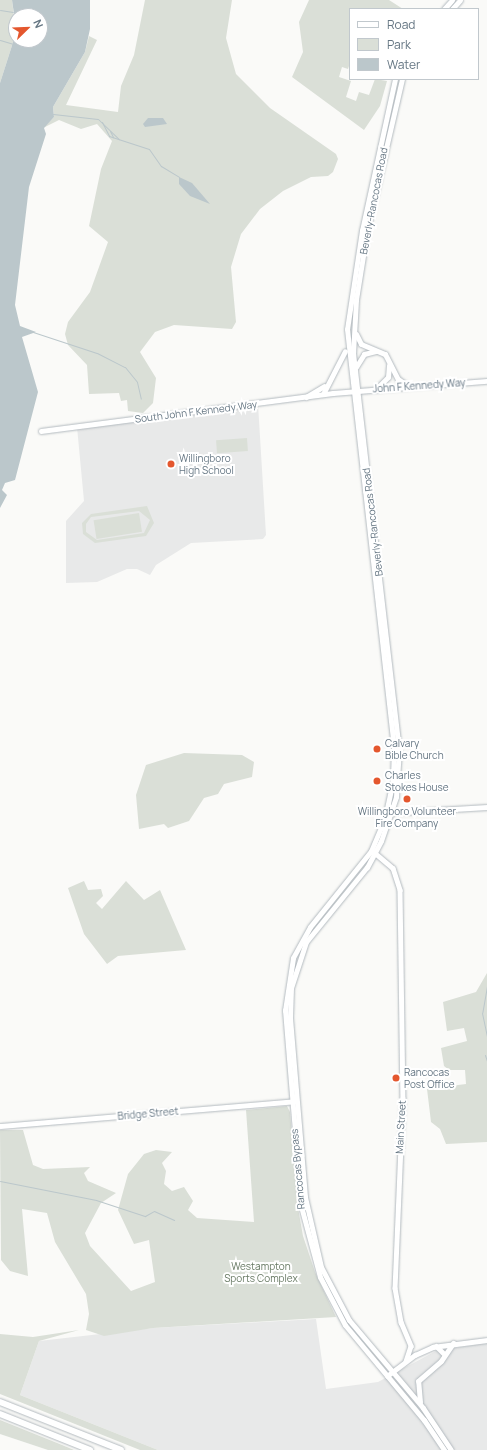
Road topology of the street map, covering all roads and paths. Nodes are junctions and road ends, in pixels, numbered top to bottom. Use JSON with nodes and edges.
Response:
{"nodes":[{"id":1,"x":452,"y":0,"type":"edge"},
{"id":2,"x":460,"y":0,"type":"edge"},
{"id":3,"x":445,"y":8,"type":"edge"},
{"id":4,"x":453,"y":8,"type":"edge"},
{"id":5,"x":396,"y":80,"type":"edge"},
{"id":6,"x":402,"y":80,"type":"edge"},
{"id":7,"x":354,"y":325,"type":"junction"},
{"id":8,"x":347,"y":344,"type":"junction"},
{"id":9,"x":355,"y":371,"type":"junction"},
{"id":10,"x":487,"y":381,"type":"edge"},
{"id":11,"x":326,"y":384,"type":"junction"},
{"id":12,"x":408,"y":386,"type":"junction"},
{"id":13,"x":376,"y":389,"type":"junction"},
{"id":14,"x":354,"y":391,"type":"junction"},
{"id":15,"x":323,"y":394,"type":"junction"},
{"id":16,"x":306,"y":397,"type":"junction"},
{"id":17,"x":41,"y":432,"type":"dead end"},
{"id":18,"x":487,"y":807,"type":"edge"},
{"id":19,"x":389,"y":813,"type":"junction"},
{"id":20,"x":375,"y":853,"type":"junction"},
{"id":21,"x":354,"y":880,"type":"junction"},
{"id":22,"x":304,"y":941,"type":"joint"},
{"id":23,"x":294,"y":1101,"type":"junction"},
{"id":24,"x":0,"y":1126,"type":"edge"},
{"id":25,"x":487,"y":1340,"type":"edge"},
{"id":26,"x":453,"y":1344,"type":"junction"},
{"id":27,"x":436,"y":1346,"type":"junction"},
{"id":28,"x":444,"y":1354,"type":"junction"},
{"id":29,"x":406,"y":1361,"type":"junction"},
{"id":30,"x":389,"y":1374,"type":"junction"},
{"id":31,"x":0,"y":1402,"type":"edge"},
{"id":32,"x":423,"y":1408,"type":"junction"},
{"id":33,"x":0,"y":1414,"type":"edge"},
{"id":34,"x":90,"y":1450,"type":"edge"},
{"id":35,"x":121,"y":1450,"type":"edge"},
{"id":36,"x":444,"y":1450,"type":"edge"},
{"id":37,"x":450,"y":1450,"type":"edge"}],
"edges":[{"from":1,"to":3,"type":"main road"},
{"from":2,"to":4,"type":"main road"},
{"from":5,"to":8,"type":"main road","name":"Beverly-Rancocas Road"},
{"from":6,"to":7,"type":"main road","name":"Beverly-Rancocas Road"},
{"from":7,"to":9,"type":"main road","name":"Beverly-Rancocas Road"},
{"from":7,"to":12,"type":"main road"},
{"from":8,"to":11,"type":"main road"},
{"from":8,"to":14,"type":"main road","name":"Beverly-Rancocas Road"},
{"from":9,"to":13,"type":"main road"},
{"from":9,"to":14,"type":"main road","name":"Beverly-Rancocas Road"},
{"from":10,"to":12,"type":"street","name":"John F Kennedy Way"},
{"from":11,"to":15,"type":"main road"},
{"from":11,"to":16,"type":"main road"},
{"from":12,"to":13,"type":"street","name":"John F Kennedy Way"},
{"from":13,"to":14,"type":"street","name":"John F Kennedy Way"},
{"from":14,"to":15,"type":"street","name":"South John F Kennedy Way"},
{"from":14,"to":19,"type":"main road","name":"Beverly-Rancocas Road"},
{"from":15,"to":16,"type":"street","name":"South John F Kennedy Way"},
{"from":16,"to":17,"type":"street","name":"South John F Kennedy Way"},
{"from":18,"to":19,"type":"street"},
{"from":19,"to":20,"type":"main road","name":"Beverly-Rancocas Road"},
{"from":19,"to":21,"type":"main road","name":"Beverly-Rancocas Road"},
{"from":20,"to":21,"type":"main road","name":"Beverly-Rancocas Road"},
{"from":20,"to":29,"type":"street","name":"Main Street"},
{"from":21,"to":22,"type":"main road","name":"Beverly-Rancocas Road"},
{"from":22,"to":23,"type":"main road","name":"Rancocas Bypass"},
{"from":23,"to":24,"type":"street","name":"Bridge Street"},
{"from":23,"to":30,"type":"main road","name":"Rancocas Bypass"},
{"from":25,"to":26,"type":"street"},
{"from":26,"to":27,"type":"street"},
{"from":26,"to":28,"type":"main road"},
{"from":27,"to":28,"type":"main road"},
{"from":27,"to":29,"type":"street"},
{"from":28,"to":32,"type":"main road"},
{"from":29,"to":30,"type":"street"},
{"from":30,"to":32,"type":"main road"},
{"from":30,"to":36,"type":"main road"},
{"from":31,"to":35,"type":"highway"},
{"from":32,"to":37,"type":"main road"},
{"from":33,"to":34,"type":"highway"}]}
